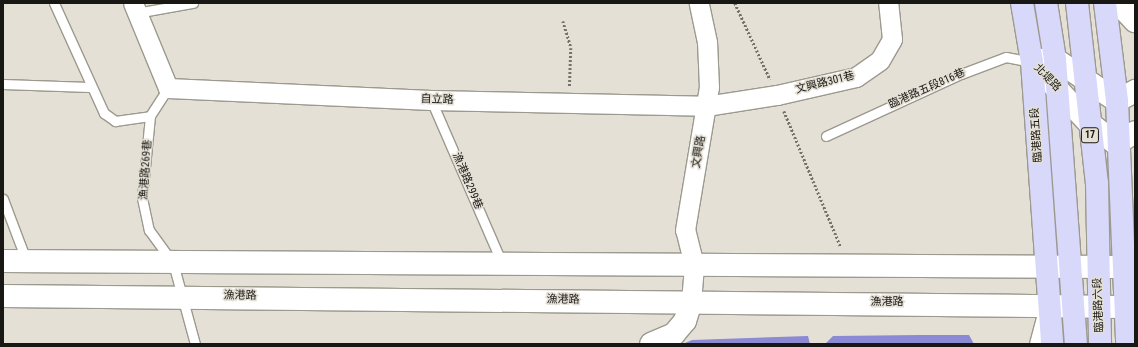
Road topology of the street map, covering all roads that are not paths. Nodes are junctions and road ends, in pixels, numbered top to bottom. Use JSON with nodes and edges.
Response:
{"nodes":[{"id":1,"x":54,"y":3,"type":"edge"},
{"id":2,"x":193,"y":3,"type":"edge"},
{"id":3,"x":700,"y":3,"type":"edge"},
{"id":4,"x":888,"y":3,"type":"edge"},
{"id":5,"x":1022,"y":3,"type":"edge"},
{"id":6,"x":1046,"y":3,"type":"edge"},
{"id":7,"x":1077,"y":3,"type":"edge"},
{"id":8,"x":1105,"y":3,"type":"edge"},
{"id":9,"x":1118,"y":3,"type":"edge"},
{"id":10,"x":135,"y":8,"type":"edge"},
{"id":11,"x":1135,"y":21,"type":"edge"},
{"id":12,"x":1055,"y":58,"type":"junction"},
{"id":13,"x":1032,"y":62,"type":"junction"},
{"id":14,"x":3,"y":84,"type":"edge"},
{"id":15,"x":1088,"y":84,"type":"junction"},
{"id":16,"x":90,"y":87,"type":"junction"},
{"id":17,"x":168,"y":88,"type":"junction"},
{"id":18,"x":1058,"y":89,"type":"junction"},
{"id":19,"x":1126,"y":96,"type":"edge"},
{"id":20,"x":431,"y":100,"type":"junction"},
{"id":21,"x":706,"y":106,"type":"junction"},
{"id":22,"x":150,"y":116,"type":"junction"},
{"id":23,"x":1088,"y":122,"type":"junction"},
{"id":24,"x":1135,"y":132,"type":"edge"},
{"id":25,"x":826,"y":136,"type":"dead end"},
{"id":26,"x":1116,"y":144,"type":"junction"},
{"id":27,"x":3,"y":198,"type":"edge"},
{"id":28,"x":27,"y":261,"type":"junction"},
{"id":29,"x":3,"y":262,"type":"edge"},
{"id":30,"x":173,"y":263,"type":"junction"},
{"id":31,"x":502,"y":263,"type":"junction"},
{"id":32,"x":694,"y":265,"type":"junction"},
{"id":33,"x":1072,"y":267,"type":"junction"},
{"id":34,"x":1098,"y":267,"type":"junction"},
{"id":35,"x":1122,"y":267,"type":"junction"},
{"id":36,"x":1046,"y":268,"type":"junction"},
{"id":37,"x":184,"y":295,"type":"junction"},
{"id":38,"x":3,"y":296,"type":"edge"},
{"id":39,"x":691,"y":301,"type":"junction"},
{"id":40,"x":1050,"y":303,"type":"junction"},
{"id":41,"x":1075,"y":306,"type":"junction"},
{"id":42,"x":1100,"y":306,"type":"junction"},
{"id":43,"x":1124,"y":306,"type":"junction"},
{"id":44,"x":195,"y":344,"type":"edge"},
{"id":45,"x":651,"y":344,"type":"edge"},
{"id":46,"x":1039,"y":344,"type":"edge"},
{"id":47,"x":1052,"y":344,"type":"edge"},
{"id":48,"x":1076,"y":344,"type":"edge"},
{"id":49,"x":1100,"y":344,"type":"edge"},
{"id":50,"x":1127,"y":344,"type":"edge"}],
"edges":[{"from":1,"to":16,"type":"lane"},
{"from":2,"to":10,"type":"lane"},
{"from":3,"to":21,"type":"street","name":"文興路"},
{"from":4,"to":21,"type":"street","name":"文興路301巷"},
{"from":5,"to":13,"type":"main road","name":"臨港路五段"},
{"from":6,"to":12,"type":"main road"},
{"from":7,"to":15,"type":"main road","number":"17"},
{"from":8,"to":19,"type":"main road","number":"17"},
{"from":9,"to":11,"type":"street"},
{"from":10,"to":17,"type":"street"},
{"from":12,"to":13,"type":"street","name":"北堤路"},
{"from":12,"to":15,"type":"street","name":"北堤路"},
{"from":12,"to":18,"type":"main road"},
{"from":13,"to":18,"type":"street","name":"北堤路"},
{"from":13,"to":25,"type":"lane","name":"臨港路五段816巷"},
{"from":13,"to":36,"type":"main road","name":"臨港路五段"},
{"from":14,"to":16,"type":"lane"},
{"from":15,"to":19,"type":"street","name":"北堤路"},
{"from":15,"to":23,"type":"main road","number":"17"},
{"from":16,"to":22,"type":"lane"},
{"from":17,"to":20,"type":"street","name":"自立路"},
{"from":17,"to":22,"type":"lane","name":"漁港路269巷"},
{"from":18,"to":23,"type":"street","name":"北堤路"},
{"from":18,"to":33,"type":"main road"},
{"from":19,"to":26,"type":"main road","number":"17"},
{"from":20,"to":21,"type":"street","name":"自立路"},
{"from":20,"to":31,"type":"lane","name":"漁港路299巷"},
{"from":21,"to":32,"type":"street","name":"文興路"},
{"from":22,"to":30,"type":"lane","name":"漁港路269巷"},
{"from":23,"to":26,"type":"street","name":"北堤路"},
{"from":23,"to":34,"type":"main road","number":"17"},
{"from":24,"to":26,"type":"street"},
{"from":26,"to":35,"type":"main road","number":"17"},
{"from":27,"to":28,"type":"lane"},
{"from":28,"to":29,"type":"street"},
{"from":28,"to":30,"type":"street"},
{"from":30,"to":31,"type":"street"},
{"from":30,"to":37,"type":"lane","name":"漁港路269巷"},
{"from":31,"to":32,"type":"street"},
{"from":32,"to":36,"type":"street"},
{"from":32,"to":39,"type":"street","name":"文興路"},
{"from":33,"to":34,"type":"street"},
{"from":33,"to":36,"type":"street"},
{"from":33,"to":41,"type":"main road"},
{"from":34,"to":35,"type":"street"},
{"from":34,"to":42,"type":"main road","name":"臨港路六段","number":"17"},
{"from":35,"to":43,"type":"main road","number":"17"},
{"from":36,"to":40,"type":"main road"},
{"from":37,"to":38,"type":"street","name":"漁港路"},
{"from":37,"to":39,"type":"street","name":"漁港路"},
{"from":37,"to":44,"type":"lane","name":"漁港路269巷"},
{"from":39,"to":40,"type":"street","name":"漁港路"},
{"from":39,"to":45,"type":"street"},
{"from":40,"to":41,"type":"street","name":"漁港路"},
{"from":40,"to":46,"type":"street"},
{"from":40,"to":47,"type":"main road"},
{"from":41,"to":42,"type":"street","name":"漁港路"},
{"from":41,"to":48,"type":"main road"},
{"from":42,"to":43,"type":"street","name":"漁港路"},
{"from":42,"to":49,"type":"main road","name":"臨港路六段","number":"17"},
{"from":43,"to":50,"type":"main road","number":"17"}]}
